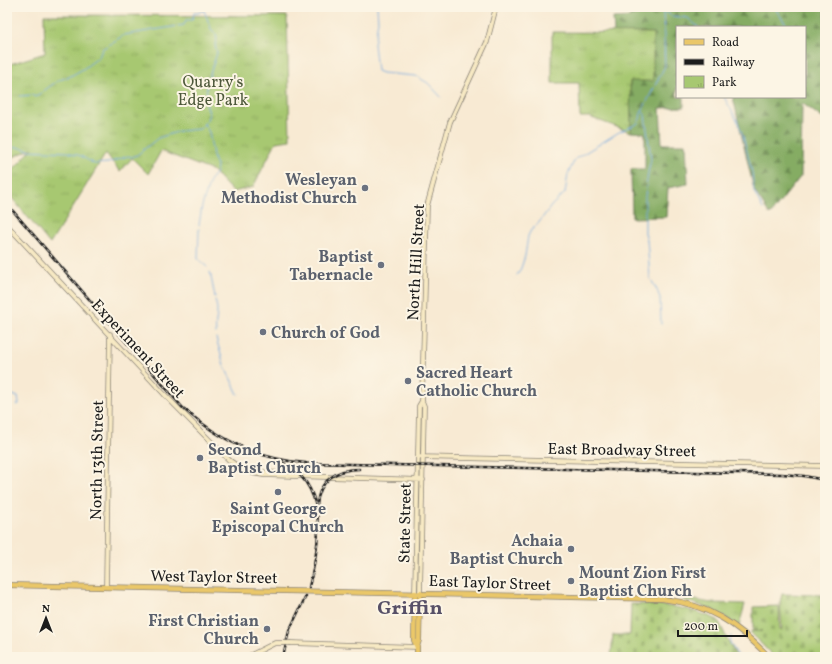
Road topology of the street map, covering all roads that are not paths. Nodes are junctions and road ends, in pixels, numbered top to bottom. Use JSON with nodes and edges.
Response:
{"nodes":[{"id":1,"x":496,"y":7,"type":"edge"},
{"id":2,"x":7,"y":225,"type":"edge"},
{"id":3,"x":110,"y":334,"type":"junction"},
{"id":4,"x":422,"y":401,"type":"junction"},
{"id":5,"x":418,"y":457,"type":"junction"},
{"id":6,"x":423,"y":457,"type":"junction"},
{"id":7,"x":825,"y":466,"type":"edge"},
{"id":8,"x":247,"y":472,"type":"junction"},
{"id":9,"x":298,"y":476,"type":"junction"},
{"id":10,"x":420,"y":480,"type":"junction"},
{"id":11,"x":7,"y":585,"type":"edge"},
{"id":12,"x":106,"y":587,"type":"junction"},
{"id":13,"x":417,"y":593,"type":"junction"},
{"id":14,"x":417,"y":647,"type":"junction"},
{"id":15,"x":247,"y":657,"type":"edge"},
{"id":16,"x":417,"y":657,"type":"edge"},
{"id":17,"x":769,"y":657,"type":"edge"}],
"edges":[{"from":1,"to":4,"type":"main road","name":"North Hill Street"},
{"from":2,"to":3,"type":"main road","name":"Experiment Street"},
{"from":3,"to":8,"type":"main road","name":"Experiment Street"},
{"from":3,"to":12,"type":"main road","name":"North 13th Street"},
{"from":4,"to":5,"type":"main road","name":"State Street"},
{"from":4,"to":6,"type":"main road","name":"North Hill Street"},
{"from":5,"to":6,"type":"main road","name":"East Broadway Street"},
{"from":5,"to":10,"type":"main road","name":"State Street"},
{"from":6,"to":7,"type":"main road","name":"East Broadway Street"},
{"from":6,"to":10,"type":"main road","name":"North Hill Street"},
{"from":8,"to":9,"type":"main road"},
{"from":8,"to":9,"type":"main road","name":"Experiment Street"},
{"from":9,"to":10,"type":"main road"},
{"from":10,"to":13,"type":"main road"},
{"from":11,"to":12,"type":"main road","name":"West Taylor Street"},
{"from":12,"to":13,"type":"main road","name":"West Taylor Street"},
{"from":13,"to":14,"type":"main road"},
{"from":13,"to":17,"type":"main road","name":"East Taylor Street"},
{"from":14,"to":15,"type":"main road","bridge":true},
{"from":14,"to":16,"type":"main road"}]}
